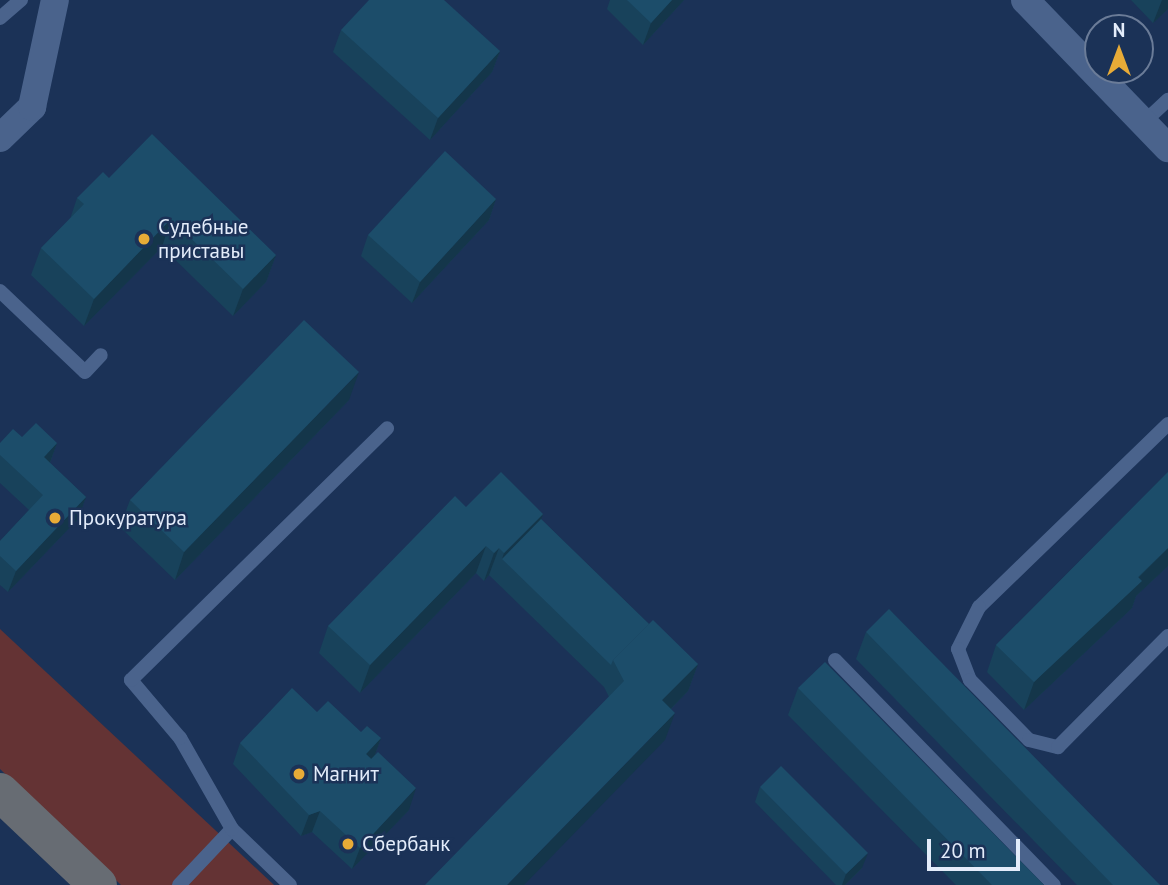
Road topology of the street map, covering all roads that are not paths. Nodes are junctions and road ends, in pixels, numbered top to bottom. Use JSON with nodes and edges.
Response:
{"nodes":[{"id":1,"x":21,"y":0,"type":"edge"},
{"id":2,"x":55,"y":0,"type":"edge"},
{"id":3,"x":1025,"y":0,"type":"edge"},
{"id":4,"x":0,"y":18,"type":"edge"},
{"id":5,"x":1168,"y":100,"type":"edge"},
{"id":6,"x":1143,"y":123,"type":"junction"},
{"id":7,"x":0,"y":138,"type":"edge"},
{"id":8,"x":1168,"y":148,"type":"edge"},
{"id":9,"x":0,"y":291,"type":"edge"},
{"id":10,"x":101,"y":355,"type":"dead end"},
{"id":11,"x":1168,"y":424,"type":"edge"},
{"id":12,"x":387,"y":428,"type":"dead end"},
{"id":13,"x":1168,"y":636,"type":"edge"},
{"id":14,"x":835,"y":660,"type":"dead end"},
{"id":15,"x":0,"y":792,"type":"edge"},
{"id":16,"x":232,"y":829,"type":"junction"},
{"id":17,"x":98,"y":885,"type":"edge"},
{"id":18,"x":179,"y":885,"type":"edge"},
{"id":19,"x":290,"y":885,"type":"edge"},
{"id":20,"x":1054,"y":885,"type":"edge"}],
"edges":[{"from":1,"to":4,"type":"lane"},
{"from":2,"to":7,"type":"street"},
{"from":3,"to":6,"type":"street"},
{"from":5,"to":6,"type":"lane"},
{"from":6,"to":8,"type":"street"},
{"from":9,"to":10,"type":"lane"},
{"from":11,"to":13,"type":"lane"},
{"from":12,"to":16,"type":"lane"},
{"from":14,"to":20,"type":"lane"},
{"from":15,"to":17,"type":"main road"},
{"from":16,"to":18,"type":"lane"},
{"from":16,"to":19,"type":"lane"}]}
